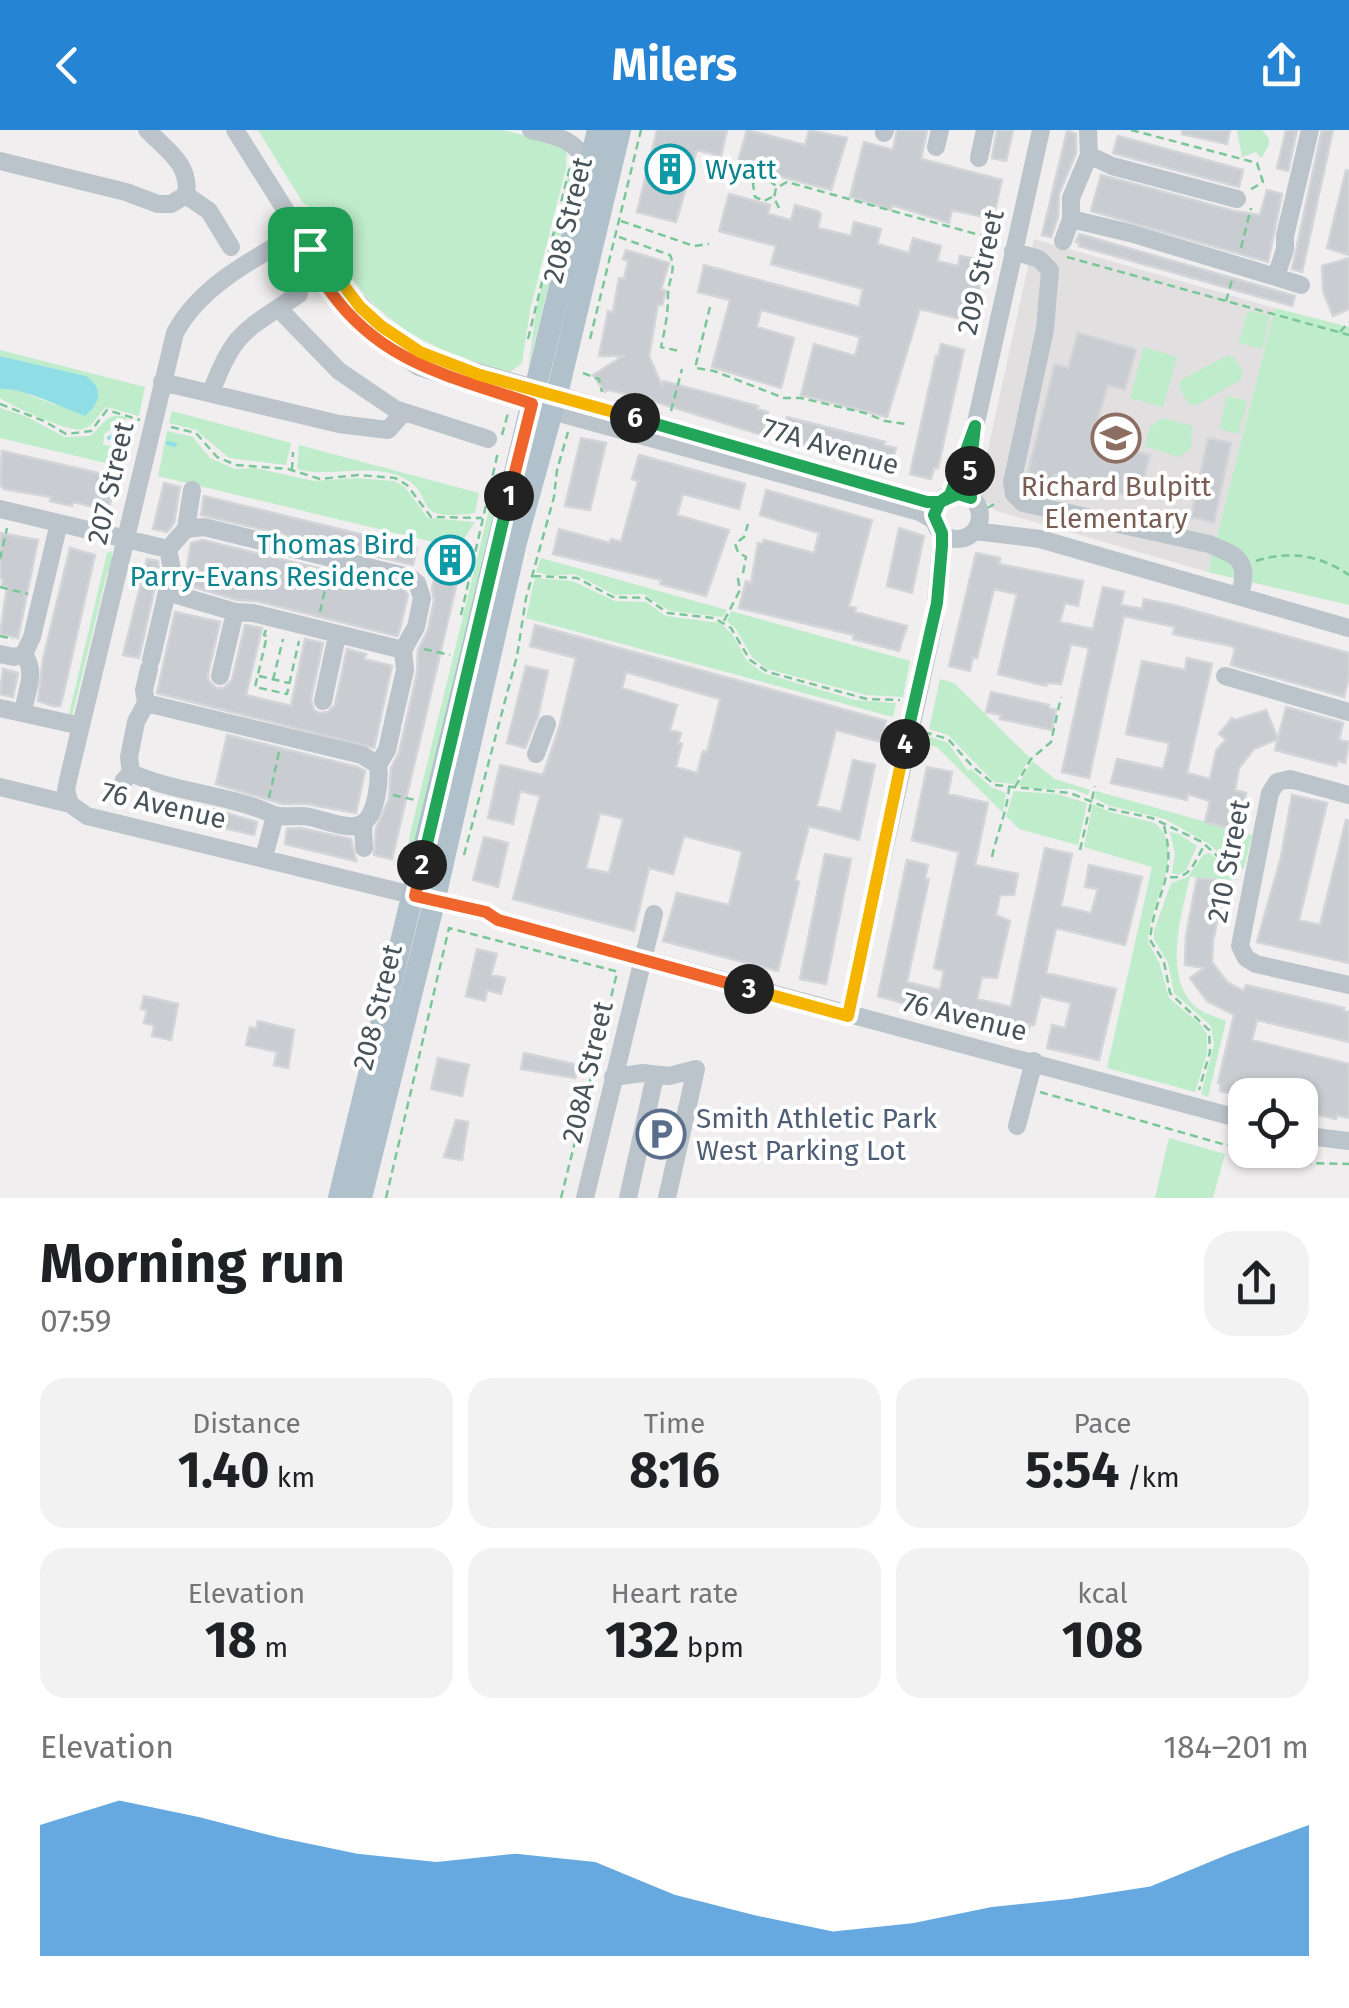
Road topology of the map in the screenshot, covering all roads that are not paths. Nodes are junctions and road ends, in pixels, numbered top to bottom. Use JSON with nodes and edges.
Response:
{"nodes":[{"id":1,"x":147,"y":130,"type":"edge"},
{"id":2,"x":234,"y":130,"type":"edge"},
{"id":3,"x":598,"y":130,"type":"edge"},
{"id":4,"x":620,"y":130,"type":"edge"},
{"id":5,"x":985,"y":130,"type":"edge"},
{"id":6,"x":1041,"y":130,"type":"edge"},
{"id":7,"x":1088,"y":130,"type":"edge"},
{"id":8,"x":1310,"y":130,"type":"edge"},
{"id":9,"x":561,"y":140,"type":"edge"},
{"id":10,"x":1089,"y":155,"type":"junction"},
{"id":11,"x":979,"y":158,"type":"dead end"},
{"id":12,"x":0,"y":162,"type":"edge"},
{"id":13,"x":186,"y":195,"type":"junction"},
{"id":14,"x":1243,"y":201,"type":"road end"},
{"id":15,"x":324,"y":218,"type":"dead end"},
{"id":16,"x":1071,"y":220,"type":"junction"},
{"id":17,"x":305,"y":241,"type":"junction"},
{"id":18,"x":1005,"y":246,"type":"junction"},
{"id":19,"x":231,"y":247,"type":"dead end"},
{"id":20,"x":1061,"y":248,"type":"road end"},
{"id":21,"x":1276,"y":277,"type":"junction"},
{"id":22,"x":1301,"y":284,"type":"dead end"},
{"id":23,"x":300,"y":294,"type":"dead end"},
{"id":24,"x":278,"y":308,"type":"junction"},
{"id":25,"x":162,"y":382,"type":"junction"},
{"id":26,"x":211,"y":392,"type":"junction"},
{"id":27,"x":543,"y":406,"type":"junction"},
{"id":28,"x":404,"y":412,"type":"junction"},
{"id":29,"x":975,"y":426,"type":"junction"},
{"id":30,"x":496,"y":442,"type":"road end"},
{"id":31,"x":192,"y":490,"type":"dead end"},
{"id":32,"x":945,"y":498,"type":"junction"},
{"id":33,"x":4,"y":515,"type":"edge"},
{"id":34,"x":972,"y":520,"type":"junction"},
{"id":35,"x":59,"y":523,"type":"junction"},
{"id":36,"x":938,"y":527,"type":"junction"},
{"id":37,"x":186,"y":529,"type":"junction"},
{"id":38,"x":125,"y":539,"type":"junction"},
{"id":39,"x":168,"y":549,"type":"junction"},
{"id":40,"x":167,"y":592,"type":"junction"},
{"id":41,"x":1240,"y":596,"type":"junction"},
{"id":42,"x":937,"y":603,"type":"junction"},
{"id":43,"x":235,"y":612,"type":"junction"},
{"id":44,"x":1349,"y":628,"type":"edge"},
{"id":45,"x":338,"y":636,"type":"junction"},
{"id":46,"x":405,"y":647,"type":"junction"},
{"id":47,"x":0,"y":654,"type":"edge"},
{"id":48,"x":24,"y":654,"type":"junction"},
{"id":49,"x":220,"y":676,"type":"dead end"},
{"id":50,"x":1225,"y":676,"type":"dead end"},
{"id":51,"x":323,"y":701,"type":"dead end"},
{"id":52,"x":25,"y":702,"type":"dead end"},
{"id":53,"x":146,"y":703,"type":"junction"},
{"id":54,"x":0,"y":708,"type":"edge"},
{"id":55,"x":1349,"y":712,"type":"edge"},
{"id":56,"x":546,"y":724,"type":"dead end"},
{"id":57,"x":81,"y":726,"type":"junction"},
{"id":58,"x":536,"y":754,"type":"dead end"},
{"id":59,"x":378,"y":764,"type":"junction"},
{"id":60,"x":131,"y":773,"type":"junction"},
{"id":61,"x":1349,"y":774,"type":"edge"},
{"id":62,"x":0,"y":788,"type":"edge"},
{"id":63,"x":1347,"y":794,"type":"edge"},
{"id":64,"x":119,"y":796,"type":"dead end"},
{"id":65,"x":70,"y":804,"type":"junction"},
{"id":66,"x":271,"y":810,"type":"junction"},
{"id":67,"x":363,"y":824,"type":"junction"},
{"id":68,"x":364,"y":848,"type":"dead end"},
{"id":69,"x":264,"y":857,"type":"junction"},
{"id":70,"x":425,"y":899,"type":"junction"},
{"id":71,"x":654,"y":914,"type":"dead end"},
{"id":72,"x":642,"y":959,"type":"junction"},
{"id":73,"x":1349,"y":984,"type":"edge"},
{"id":74,"x":848,"y":1016,"type":"junction"},
{"id":75,"x":619,"y":1054,"type":"junction"},
{"id":76,"x":1034,"y":1061,"type":"junction"},
{"id":77,"x":649,"y":1074,"type":"junction"},
{"id":78,"x":613,"y":1078,"type":"junction"},
{"id":79,"x":1228,"y":1115,"type":"edge"},
{"id":80,"x":1017,"y":1126,"type":"dead end"},
{"id":81,"x":1318,"y":1137,"type":"edge"},
{"id":82,"x":1349,"y":1141,"type":"edge"},
{"id":83,"x":592,"y":1196,"type":"edge"},
{"id":84,"x":339,"y":1198,"type":"edge"},
{"id":85,"x":361,"y":1198,"type":"edge"},
{"id":86,"x":628,"y":1198,"type":"edge"},
{"id":87,"x":667,"y":1198,"type":"edge"}],
"edges":[{"from":1,"to":13,"type":"street"},
{"from":2,"to":17,"type":"street"},
{"from":3,"to":9,"type":"main road","name":"208 Street"},
{"from":4,"to":27,"type":"main road","name":"208 Street"},
{"from":5,"to":11,"type":"street"},
{"from":6,"to":18,"type":"street","name":"209 Street"},
{"from":7,"to":10,"type":"street"},
{"from":8,"to":21,"type":"street"},
{"from":9,"to":27,"type":"main road","name":"208 Street"},
{"from":10,"to":14,"type":"street"},
{"from":10,"to":16,"type":"street"},
{"from":12,"to":13,"type":"street"},
{"from":13,"to":19,"type":"street"},
{"from":15,"to":17,"type":"street","name":"207 Street"},
{"from":16,"to":20,"type":"street"},
{"from":16,"to":21,"type":"street"},
{"from":17,"to":25,"type":"street","name":"207 Street"},
{"from":17,"to":27,"type":"street"},
{"from":18,"to":29,"type":"street","name":"209 Street"},
{"from":18,"to":41,"type":"street"},
{"from":21,"to":22,"type":"street"},
{"from":23,"to":24,"type":"street"},
{"from":24,"to":26,"type":"street"},
{"from":24,"to":28,"type":"street"},
{"from":25,"to":26,"type":"street"},
{"from":25,"to":38,"type":"street","name":"207 Street"},
{"from":26,"to":28,"type":"street"},
{"from":27,"to":32,"type":"street","name":"77A Avenue"},
{"from":27,"to":36,"type":"street","name":"77A Avenue"},
{"from":27,"to":70,"type":"main road","name":"208 Street"},
{"from":28,"to":30,"type":"street"},
{"from":29,"to":32,"type":"street","name":"209 Street"},
{"from":29,"to":34,"type":"street","name":"209 Street"},
{"from":31,"to":37,"type":"street"},
{"from":32,"to":34,"type":"street","name":"77A Avenue"},
{"from":32,"to":36,"type":"street","name":"209 Street"},
{"from":33,"to":35,"type":"street"},
{"from":34,"to":36,"type":"street","name":"77A Avenue"},
{"from":34,"to":41,"type":"street"},
{"from":34,"to":42,"type":"street","name":"209 Street"},
{"from":35,"to":38,"type":"street"},
{"from":35,"to":48,"type":"street"},
{"from":36,"to":42,"type":"street","name":"209 Street"},
{"from":37,"to":39,"type":"street"},
{"from":37,"to":46,"type":"street"},
{"from":38,"to":39,"type":"street"},
{"from":38,"to":57,"type":"street","name":"207 Street"},
{"from":39,"to":40,"type":"street"},
{"from":40,"to":43,"type":"street"},
{"from":40,"to":53,"type":"street"},
{"from":41,"to":44,"type":"street"},
{"from":42,"to":74,"type":"street","name":"209 Street"},
{"from":43,"to":45,"type":"street"},
{"from":43,"to":49,"type":"street"},
{"from":45,"to":46,"type":"street"},
{"from":45,"to":51,"type":"street"},
{"from":46,"to":59,"type":"street"},
{"from":47,"to":48,"type":"street"},
{"from":48,"to":52,"type":"street"},
{"from":50,"to":55,"type":"street"},
{"from":53,"to":59,"type":"street"},
{"from":53,"to":60,"type":"street"},
{"from":54,"to":57,"type":"street"},
{"from":56,"to":58,"type":"street"},
{"from":57,"to":65,"type":"street","name":"207 Street"},
{"from":59,"to":67,"type":"street"},
{"from":60,"to":64,"type":"street"},
{"from":60,"to":66,"type":"street"},
{"from":61,"to":63,"type":"street"},
{"from":62,"to":65,"type":"street","name":"76 Avenue"},
{"from":63,"to":73,"type":"street","name":"210 Street"},
{"from":65,"to":69,"type":"street","name":"76 Avenue"},
{"from":66,"to":67,"type":"street"},
{"from":66,"to":69,"type":"street"},
{"from":67,"to":68,"type":"street"},
{"from":69,"to":70,"type":"street","name":"76 Avenue"},
{"from":70,"to":72,"type":"street","name":"76 Avenue"},
{"from":70,"to":84,"type":"main road","name":"208 Street"},
{"from":70,"to":85,"type":"main road","name":"208 Street"},
{"from":71,"to":72,"type":"street","name":"208A Street"},
{"from":72,"to":74,"type":"street","name":"76 Avenue"},
{"from":72,"to":75,"type":"street","name":"208A Street"},
{"from":74,"to":76,"type":"street","name":"76 Avenue"},
{"from":75,"to":77,"type":"street"},
{"from":75,"to":78,"type":"street","name":"208A Street"},
{"from":76,"to":79,"type":"street","name":"76 Avenue"},
{"from":76,"to":80,"type":"street"},
{"from":77,"to":78,"type":"street"},
{"from":77,"to":86,"type":"street"},
{"from":77,"to":87,"type":"street"},
{"from":78,"to":83,"type":"street","name":"208A Street"},
{"from":81,"to":82,"type":"street"}]}
